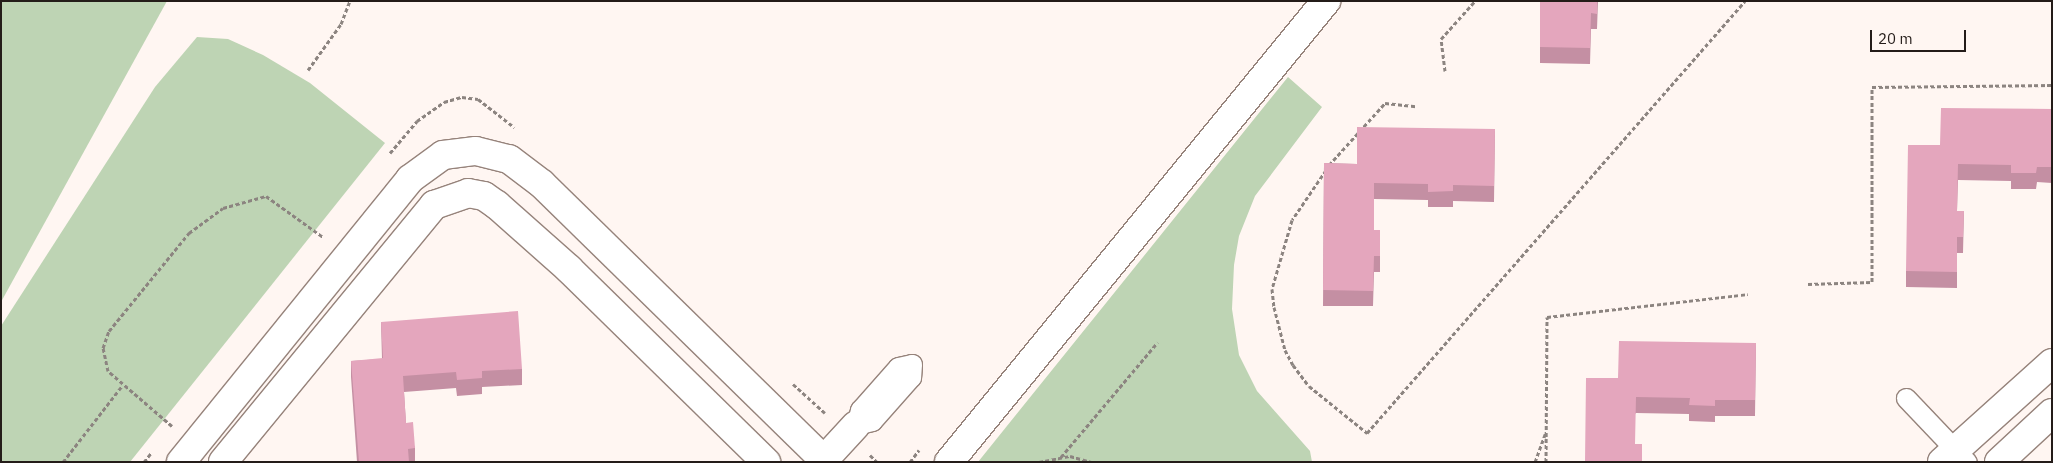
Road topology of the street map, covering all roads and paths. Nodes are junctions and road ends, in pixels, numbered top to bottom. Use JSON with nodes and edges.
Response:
{"nodes":[{"id":1,"x":350,"y":1,"type":"edge"},
{"id":2,"x":1326,"y":1,"type":"edge"},
{"id":3,"x":1475,"y":1,"type":"edge"},
{"id":4,"x":1745,"y":1,"type":"edge"},
{"id":5,"x":308,"y":70,"type":"dead end"},
{"id":6,"x":1446,"y":71,"type":"dead end"},
{"id":7,"x":2052,"y":85,"type":"edge"},
{"id":8,"x":1416,"y":106,"type":"dead end"},
{"id":9,"x":522,"y":134,"type":"dead end"},
{"id":10,"x":386,"y":160,"type":"dead end"},
{"id":11,"x":330,"y":230,"type":"dead end"},
{"id":12,"x":323,"y":237,"type":"junction"},
{"id":13,"x":317,"y":245,"type":"dead end"},
{"id":14,"x":1808,"y":284,"type":"dead end"},
{"id":15,"x":1748,"y":294,"type":"dead end"},
{"id":16,"x":1158,"y":342,"type":"dead end"},
{"id":17,"x":2052,"y":363,"type":"edge"},
{"id":18,"x":790,"y":381,"type":"dead end"},
{"id":19,"x":122,"y":386,"type":"junction"},
{"id":20,"x":1906,"y":398,"type":"dead end"},
{"id":21,"x":2052,"y":413,"type":"edge"},
{"id":22,"x":178,"y":418,"type":"dead end"},
{"id":23,"x":172,"y":426,"type":"junction"},
{"id":24,"x":852,"y":430,"type":"junction"},
{"id":25,"x":1546,"y":431,"type":"junction"},
{"id":26,"x":167,"y":433,"type":"dead end"},
{"id":27,"x":155,"y":448,"type":"dead end"},
{"id":28,"x":1061,"y":457,"type":"junction"},
{"id":29,"x":1955,"y":458,"type":"edge"},
{"id":30,"x":824,"y":461,"type":"edge"},
{"id":31,"x":62,"y":462,"type":"edge"},
{"id":32,"x":144,"y":462,"type":"edge"},
{"id":33,"x":181,"y":462,"type":"edge"},
{"id":34,"x":223,"y":462,"type":"edge"},
{"id":35,"x":766,"y":462,"type":"edge"},
{"id":36,"x":877,"y":462,"type":"edge"},
{"id":37,"x":949,"y":462,"type":"edge"},
{"id":38,"x":1039,"y":462,"type":"edge"},
{"id":39,"x":1091,"y":462,"type":"edge"},
{"id":40,"x":1535,"y":462,"type":"edge"},
{"id":41,"x":1546,"y":462,"type":"edge"},
{"id":42,"x":1998,"y":462,"type":"edge"}],
"edges":[{"from":1,"to":5,"type":"path"},
{"from":2,"to":37,"type":"street"},
{"from":3,"to":6,"type":"path"},
{"from":4,"to":8,"type":"path"},
{"from":7,"to":14,"type":"path"},
{"from":9,"to":10,"type":"path"},
{"from":11,"to":12,"type":"path"},
{"from":12,"to":13,"type":"path"},
{"from":12,"to":19,"type":"path"},
{"from":15,"to":25,"type":"path"},
{"from":16,"to":28,"type":"path"},
{"from":17,"to":29,"type":"street"},
{"from":18,"to":24,"type":"path"},
{"from":19,"to":23,"type":"path"},
{"from":19,"to":31,"type":"path"},
{"from":20,"to":29,"type":"lane"},
{"from":21,"to":42,"type":"street"},
{"from":22,"to":23,"type":"path"},
{"from":23,"to":26,"type":"path"},
{"from":24,"to":30,"type":"street"},
{"from":24,"to":36,"type":"path"},
{"from":25,"to":40,"type":"path"},
{"from":25,"to":41,"type":"path"},
{"from":27,"to":32,"type":"path"},
{"from":28,"to":38,"type":"path"},
{"from":28,"to":39,"type":"path"},
{"from":30,"to":33,"type":"street"},
{"from":34,"to":35,"type":"street"}]}
